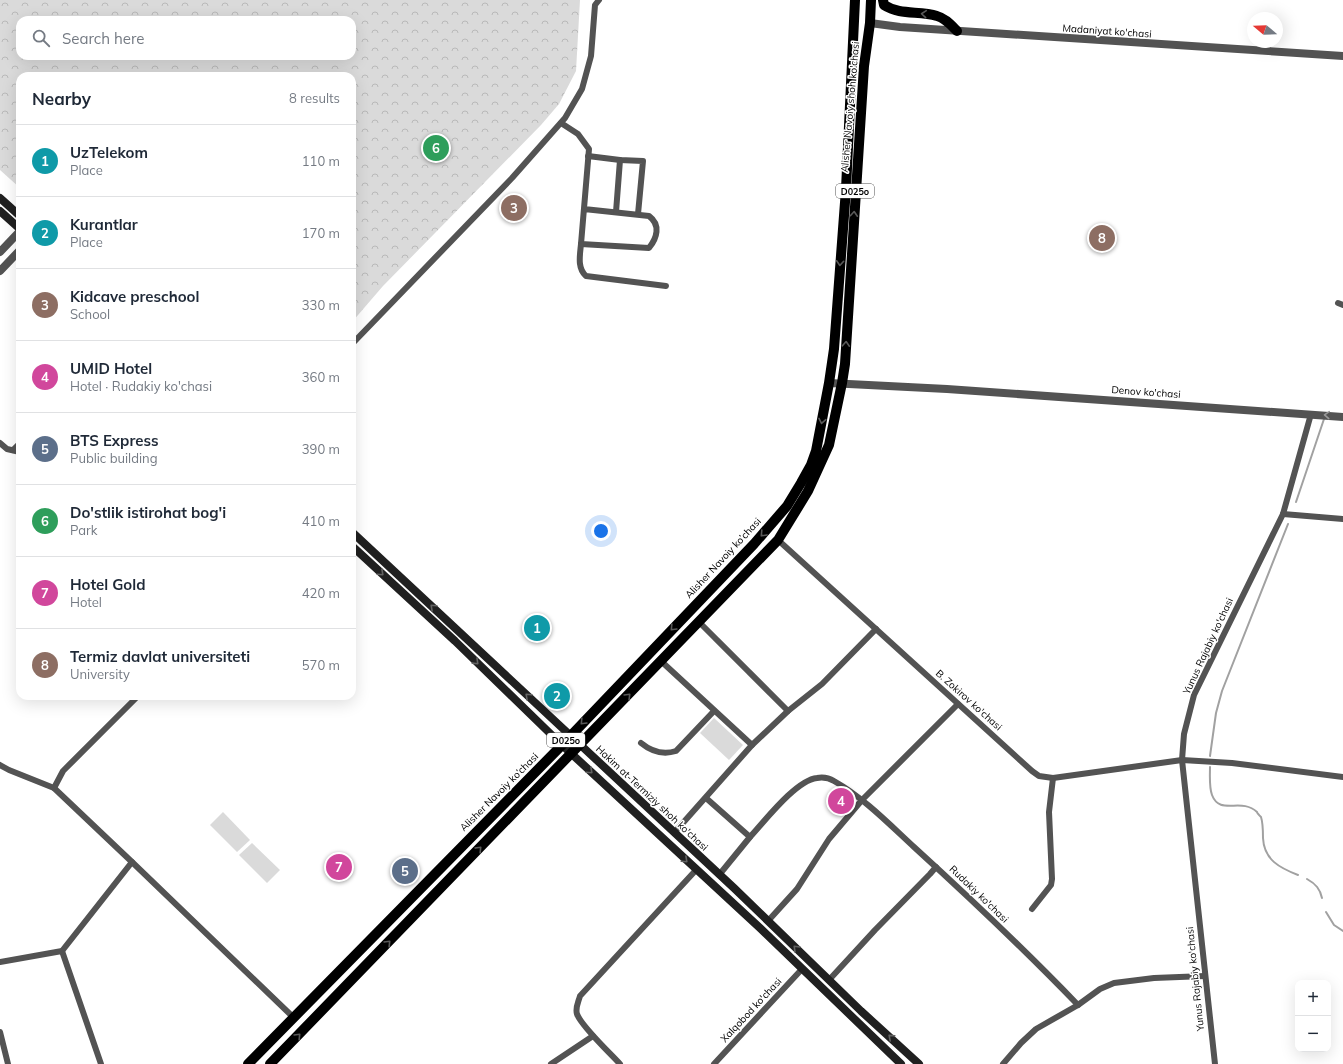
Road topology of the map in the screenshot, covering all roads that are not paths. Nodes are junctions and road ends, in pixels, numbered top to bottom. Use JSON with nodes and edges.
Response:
{"nodes":[{"id":1,"x":599,"y":0,"type":"edge"},
{"id":2,"x":855,"y":0,"type":"edge"},
{"id":3,"x":870,"y":0,"type":"edge"},
{"id":4,"x":883,"y":0,"type":"edge"},
{"id":5,"x":853,"y":24,"type":"junction"},
{"id":6,"x":870,"y":24,"type":"junction"},
{"id":7,"x":957,"y":31,"type":"junction"},
{"id":8,"x":1343,"y":56,"type":"edge"},
{"id":9,"x":561,"y":123,"type":"junction"},
{"id":10,"x":588,"y":156,"type":"junction"},
{"id":11,"x":620,"y":160,"type":"junction"},
{"id":12,"x":0,"y":198,"type":"edge"},
{"id":13,"x":584,"y":209,"type":"junction"},
{"id":14,"x":0,"y":211,"type":"edge"},
{"id":15,"x":16,"y":212,"type":"edge"},
{"id":16,"x":616,"y":212,"type":"junction"},
{"id":17,"x":638,"y":214,"type":"junction"},
{"id":18,"x":16,"y":226,"type":"edge"},
{"id":19,"x":16,"y":234,"type":"edge"},
{"id":20,"x":581,"y":244,"type":"junction"},
{"id":21,"x":0,"y":252,"type":"edge"},
{"id":22,"x":16,"y":254,"type":"edge"},
{"id":23,"x":0,"y":271,"type":"edge"},
{"id":24,"x":666,"y":286,"type":"dead end"},
{"id":25,"x":356,"y":340,"type":"edge"},
{"id":26,"x":829,"y":383,"type":"junction"},
{"id":27,"x":842,"y":383,"type":"junction"},
{"id":28,"x":1311,"y":414,"type":"junction"},
{"id":29,"x":1343,"y":416,"type":"edge"},
{"id":30,"x":0,"y":443,"type":"edge"},
{"id":31,"x":16,"y":451,"type":"edge"},
{"id":32,"x":1283,"y":514,"type":"junction"},
{"id":33,"x":1343,"y":519,"type":"edge"},
{"id":34,"x":356,"y":536,"type":"edge"},
{"id":35,"x":778,"y":540,"type":"junction"},
{"id":36,"x":356,"y":550,"type":"edge"},
{"id":37,"x":699,"y":622,"type":"junction"},
{"id":38,"x":876,"y":629,"type":"junction"},
{"id":39,"x":662,"y":662,"type":"junction"},
{"id":40,"x":134,"y":700,"type":"edge"},
{"id":41,"x":958,"y":704,"type":"junction"},
{"id":42,"x":714,"y":711,"type":"junction"},
{"id":43,"x":788,"y":712,"type":"junction"},
{"id":44,"x":570,"y":736,"type":"junction"},
{"id":45,"x":641,"y":743,"type":"dead end"},
{"id":46,"x":562,"y":745,"type":"junction"},
{"id":47,"x":580,"y":745,"type":"junction"},
{"id":48,"x":752,"y":745,"type":"junction"},
{"id":49,"x":572,"y":754,"type":"junction"},
{"id":50,"x":1182,"y":760,"type":"junction"},
{"id":51,"x":0,"y":765,"type":"edge"},
{"id":52,"x":1343,"y":776,"type":"edge"},
{"id":53,"x":1053,"y":778,"type":"junction"},
{"id":54,"x":54,"y":788,"type":"junction"},
{"id":55,"x":706,"y":798,"type":"junction"},
{"id":56,"x":862,"y":800,"type":"junction"},
{"id":57,"x":674,"y":833,"type":"junction"},
{"id":58,"x":750,"y":838,"type":"junction"},
{"id":59,"x":132,"y":862,"type":"junction"},
{"id":60,"x":936,"y":867,"type":"junction"},
{"id":61,"x":696,"y":870,"type":"junction"},
{"id":62,"x":720,"y":875,"type":"junction"},
{"id":63,"x":426,"y":883,"type":"junction"},
{"id":64,"x":436,"y":892,"type":"junction"},
{"id":65,"x":1032,"y":909,"type":"dead end"},
{"id":66,"x":768,"y":921,"type":"junction"},
{"id":67,"x":62,"y":951,"type":"junction"},
{"id":68,"x":0,"y":962,"type":"edge"},
{"id":69,"x":802,"y":969,"type":"junction"},
{"id":70,"x":1205,"y":976,"type":"junction"},
{"id":71,"x":829,"y":980,"type":"junction"},
{"id":72,"x":1078,"y":1005,"type":"junction"},
{"id":73,"x":293,"y":1017,"type":"junction"},
{"id":74,"x":0,"y":1032,"type":"edge"},
{"id":75,"x":594,"y":1036,"type":"junction"},
{"id":76,"x":8,"y":1064,"type":"edge"},
{"id":77,"x":101,"y":1064,"type":"edge"},
{"id":78,"x":248,"y":1064,"type":"edge"},
{"id":79,"x":270,"y":1064,"type":"edge"},
{"id":80,"x":551,"y":1064,"type":"edge"},
{"id":81,"x":620,"y":1064,"type":"edge"},
{"id":82,"x":714,"y":1064,"type":"edge"},
{"id":83,"x":901,"y":1064,"type":"edge"},
{"id":84,"x":919,"y":1064,"type":"edge"},
{"id":85,"x":1003,"y":1064,"type":"edge"},
{"id":86,"x":1214,"y":1064,"type":"edge"}],
"edges":[{"from":1,"to":9,"type":"street"},
{"from":2,"to":5,"type":"main road","name":"Alisher Navoiy shoh ko'chasi","number":"D025o"},
{"from":3,"to":6,"type":"main road","name":"Alisher Navoiy shoh ko'chasi","number":"D025o"},
{"from":7,"to":4,"type":"main road","one_way":true},
{"from":5,"to":6,"type":"main road"},
{"from":5,"to":26,"type":"main road","name":"Alisher Navoiy shoh ko'chasi","number":"D025o","one_way":true},
{"from":6,"to":7,"type":"street","name":"Madaniyat ko'chasi"},
{"from":27,"to":6,"type":"main road","name":"Alisher Navoiy shoh ko'chasi","number":"D025o","one_way":true},
{"from":7,"to":8,"type":"street","name":"Madaniyat ko'chasi"},
{"from":9,"to":10,"type":"street"},
{"from":9,"to":25,"type":"street"},
{"from":10,"to":11,"type":"street"},
{"from":10,"to":13,"type":"street"},
{"from":11,"to":16,"type":"street"},
{"from":11,"to":17,"type":"street"},
{"from":12,"to":15,"type":"main road"},
{"from":13,"to":16,"type":"street"},
{"from":13,"to":20,"type":"street"},
{"from":14,"to":18,"type":"main road"},
{"from":16,"to":17,"type":"street"},
{"from":17,"to":20,"type":"street"},
{"from":19,"to":21,"type":"street"},
{"from":20,"to":24,"type":"street"},
{"from":22,"to":23,"type":"street"},
{"from":26,"to":27,"type":"street","name":"Denov ko'chasi"},
{"from":26,"to":44,"type":"main road","name":"Alisher Navoiy ko’chasi","number":"D025o","one_way":true},
{"from":27,"to":28,"type":"street","name":"Denov ko'chasi"},
{"from":27,"to":35,"type":"main road"},
{"from":29,"to":28,"type":"street","name":"Denov ko'chasi","one_way":true},
{"from":28,"to":32,"type":"street","name":"Yunus Rajabiy ko'chasi"},
{"from":30,"to":31,"type":"street"},
{"from":32,"to":33,"type":"street"},
{"from":32,"to":50,"type":"street","name":"Yunus Rajabiy ko'chasi"},
{"from":44,"to":34,"type":"main road","name":"Hakim at-Termiziy shoh ko'chasi","one_way":true},
{"from":35,"to":37,"type":"main road"},
{"from":35,"to":38,"type":"street","name":"B. Zokirov ko'chasi"},
{"from":36,"to":46,"type":"main road","one_way":true},
{"from":37,"to":39,"type":"main road"},
{"from":37,"to":43,"type":"street"},
{"from":38,"to":41,"type":"street","name":"B. Zokirov ko'chasi"},
{"from":38,"to":43,"type":"street"},
{"from":39,"to":42,"type":"street"},
{"from":47,"to":39,"type":"main road","one_way":true},
{"from":40,"to":54,"type":"street"},
{"from":41,"to":53,"type":"street","name":"B. Zokirov ko'chasi"},
{"from":41,"to":56,"type":"street"},
{"from":42,"to":45,"type":"street"},
{"from":42,"to":48,"type":"street"},
{"from":43,"to":48,"type":"street"},
{"from":44,"to":46,"type":"main road","name":"Alisher Navoiy ko’chasi","number":"D025o"},
{"from":44,"to":47,"type":"main road","name":"Hakim at-Termiziy shoh ko'chasi"},
{"from":46,"to":49,"type":"main road"},
{"from":46,"to":63,"type":"main road","name":"Alisher Navoiy ko’chasi","number":"D025o"},
{"from":47,"to":49,"type":"main road"},
{"from":47,"to":57,"type":"main road","name":"Hakim at-Termiziy shoh ko'chasi"},
{"from":48,"to":55,"type":"street"},
{"from":49,"to":61,"type":"main road","one_way":true},
{"from":64,"to":49,"type":"main road","one_way":true},
{"from":50,"to":52,"type":"street","name":"B. Zokirov ko'chasi"},
{"from":50,"to":53,"type":"street","name":"B. Zokirov ko'chasi"},
{"from":50,"to":70,"type":"street","name":"Yunus Rajabiy ko'chasi"},
{"from":51,"to":54,"type":"street"},
{"from":53,"to":65,"type":"street"},
{"from":54,"to":59,"type":"street"},
{"from":55,"to":57,"type":"street"},
{"from":55,"to":58,"type":"street"},
{"from":56,"to":58,"type":"street","name":"Rudakiy ko'chasi"},
{"from":56,"to":60,"type":"street","name":"Rudakiy ko'chasi"},
{"from":56,"to":66,"type":"street"},
{"from":57,"to":62,"type":"main road","name":"Hakim at-Termiziy shoh ko'chasi"},
{"from":58,"to":62,"type":"street","name":"Rudakiy ko'chasi"},
{"from":59,"to":67,"type":"street"},
{"from":59,"to":73,"type":"street"},
{"from":60,"to":71,"type":"street"},
{"from":60,"to":72,"type":"street","name":"Rudakiy ko'chasi"},
{"from":61,"to":69,"type":"main road"},
{"from":61,"to":75,"type":"street"},
{"from":62,"to":66,"type":"main road","name":"Hakim at-Termiziy shoh ko'chasi"},
{"from":63,"to":64,"type":"main road"},
{"from":63,"to":73,"type":"main road","name":"Alisher Navoiy ko’chasi","number":"D025o"},
{"from":79,"to":64,"type":"main road","one_way":true},
{"from":71,"to":66,"type":"main road","name":"Hakim at-Termiziy shoh ko'chasi","one_way":true},
{"from":67,"to":68,"type":"street"},
{"from":67,"to":77,"type":"street"},
{"from":69,"to":82,"type":"street","name":"Xalqobod ko'chasi"},
{"from":69,"to":83,"type":"main road"},
{"from":70,"to":72,"type":"street"},
{"from":70,"to":86,"type":"street","name":"Yunus Rajabiy ko'chasi"},
{"from":84,"to":71,"type":"main road","name":"Hakim at-Termiziy shoh ko'chasi","one_way":true},
{"from":72,"to":85,"type":"street"},
{"from":73,"to":78,"type":"main road","name":"Alisher Navoiy ko’chasi","number":"D025o"},
{"from":74,"to":76,"type":"street"},
{"from":75,"to":80,"type":"street"},
{"from":75,"to":81,"type":"street"}]}
